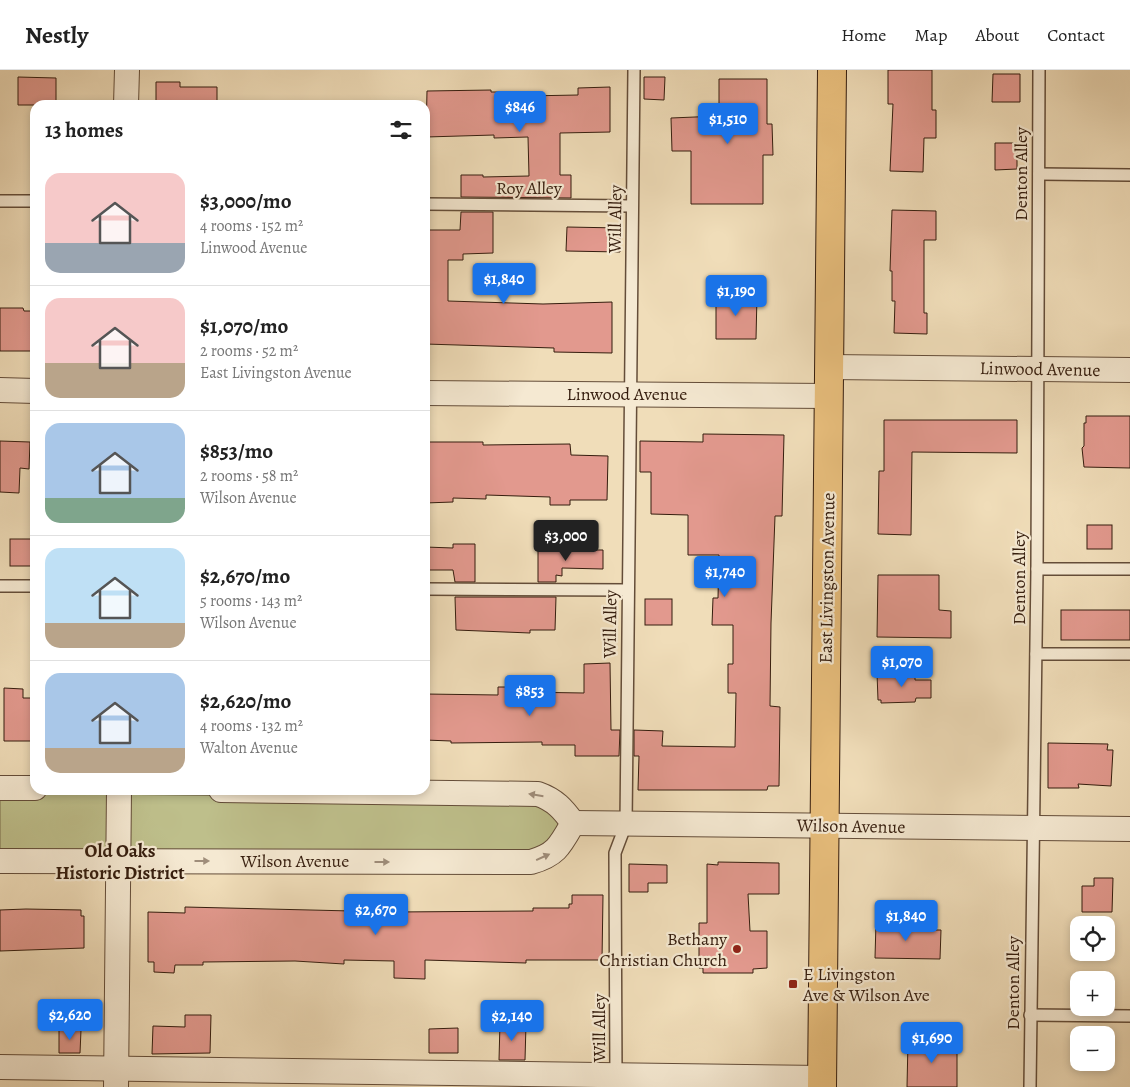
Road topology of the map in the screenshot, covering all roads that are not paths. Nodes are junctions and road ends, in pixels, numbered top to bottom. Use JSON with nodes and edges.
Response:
{"nodes":[{"id":1,"x":127,"y":70,"type":"edge"},
{"id":2,"x":634,"y":70,"type":"edge"},
{"id":3,"x":832,"y":70,"type":"edge"},
{"id":4,"x":1039,"y":70,"type":"edge"},
{"id":5,"x":126,"y":100,"type":"edge"},
{"id":6,"x":1039,"y":174,"type":"junction"},
{"id":7,"x":1130,"y":175,"type":"edge"},
{"id":8,"x":0,"y":201,"type":"edge"},
{"id":9,"x":30,"y":201,"type":"edge"},
{"id":10,"x":430,"y":204,"type":"edge"},
{"id":11,"x":632,"y":206,"type":"junction"},
{"id":12,"x":829,"y":367,"type":"junction"},
{"id":13,"x":1038,"y":369,"type":"junction"},
{"id":14,"x":1130,"y":370,"type":"edge"},
{"id":15,"x":0,"y":390,"type":"edge"},
{"id":16,"x":30,"y":391,"type":"edge"},
{"id":17,"x":430,"y":393,"type":"edge"},
{"id":18,"x":630,"y":394,"type":"junction"},
{"id":19,"x":829,"y":396,"type":"junction"},
{"id":20,"x":1037,"y":569,"type":"junction"},
{"id":21,"x":1130,"y":569,"type":"edge"},
{"id":22,"x":0,"y":586,"type":"edge"},
{"id":23,"x":30,"y":586,"type":"edge"},
{"id":24,"x":430,"y":589,"type":"edge"},
{"id":25,"x":628,"y":590,"type":"junction"},
{"id":26,"x":1036,"y":654,"type":"junction"},
{"id":27,"x":1130,"y":654,"type":"edge"},
{"id":28,"x":0,"y":788,"type":"edge"},
{"id":29,"x":30,"y":788,"type":"edge"},
{"id":30,"x":430,"y":793,"type":"edge"},
{"id":31,"x":119,"y":795,"type":"edge"},
{"id":32,"x":573,"y":824,"type":"junction"},
{"id":33,"x":626,"y":824,"type":"junction"},
{"id":34,"x":823,"y":826,"type":"junction"},
{"id":35,"x":1032,"y":828,"type":"junction"},
{"id":36,"x":1130,"y":829,"type":"edge"},
{"id":37,"x":0,"y":861,"type":"edge"},
{"id":38,"x":118,"y":861,"type":"junction"},
{"id":39,"x":1030,"y":1015,"type":"junction"},
{"id":40,"x":1130,"y":1016,"type":"edge"},
{"id":41,"x":0,"y":1067,"type":"edge"},
{"id":42,"x":116,"y":1078,"type":"edge"},
{"id":43,"x":616,"y":1081,"type":"edge"},
{"id":44,"x":822,"y":1082,"type":"edge"},
{"id":45,"x":1030,"y":1087,"type":"edge"}],
"edges":[{"from":1,"to":5,"type":"street"},
{"from":2,"to":11,"type":"lane","name":"Will Alley"},
{"from":3,"to":12,"type":"main road","name":"East Livingston Avenue"},
{"from":4,"to":6,"type":"lane","name":"Denton Alley"},
{"from":6,"to":7,"type":"lane"},
{"from":6,"to":13,"type":"lane","name":"Denton Alley"},
{"from":8,"to":9,"type":"lane"},
{"from":10,"to":11,"type":"lane","name":"Roy Alley"},
{"from":11,"to":18,"type":"lane","name":"Will Alley"},
{"from":12,"to":13,"type":"street","name":"Linwood Avenue"},
{"from":12,"to":19,"type":"main road","name":"East Livingston Avenue"},
{"from":13,"to":14,"type":"street","name":"Linwood Avenue"},
{"from":13,"to":20,"type":"lane","name":"Denton Alley"},
{"from":15,"to":16,"type":"street"},
{"from":17,"to":18,"type":"street","name":"Linwood Avenue"},
{"from":18,"to":19,"type":"street","name":"Linwood Avenue"},
{"from":18,"to":25,"type":"lane","name":"Will Alley"},
{"from":19,"to":34,"type":"main road","name":"East Livingston Avenue"},
{"from":20,"to":21,"type":"lane"},
{"from":20,"to":26,"type":"lane","name":"Denton Alley"},
{"from":22,"to":23,"type":"lane"},
{"from":24,"to":25,"type":"lane"},
{"from":25,"to":33,"type":"lane","name":"Will Alley"},
{"from":26,"to":27,"type":"lane"},
{"from":26,"to":35,"type":"lane","name":"Denton Alley"},
{"from":28,"to":29,"type":"street"},
{"from":32,"to":30,"type":"street","one_way":true},
{"from":31,"to":38,"type":"street"},
{"from":32,"to":33,"type":"street","name":"Wilson Avenue"},
{"from":38,"to":32,"type":"street","name":"Wilson Avenue","one_way":true},
{"from":33,"to":34,"type":"street","name":"Wilson Avenue"},
{"from":33,"to":43,"type":"lane","name":"Will Alley"},
{"from":34,"to":35,"type":"street","name":"Wilson Avenue"},
{"from":34,"to":44,"type":"main road","name":"East Livingston Avenue"},
{"from":35,"to":36,"type":"street","name":"Wilson Avenue"},
{"from":35,"to":39,"type":"lane","name":"Denton Alley"},
{"from":37,"to":38,"type":"street","name":"Wilson Avenue"},
{"from":38,"to":42,"type":"street"},
{"from":39,"to":40,"type":"lane"},
{"from":39,"to":45,"type":"lane","name":"Denton Alley"},
{"from":41,"to":42,"type":"street"},
{"from":42,"to":43,"type":"street"},
{"from":43,"to":44,"type":"street"}]}
